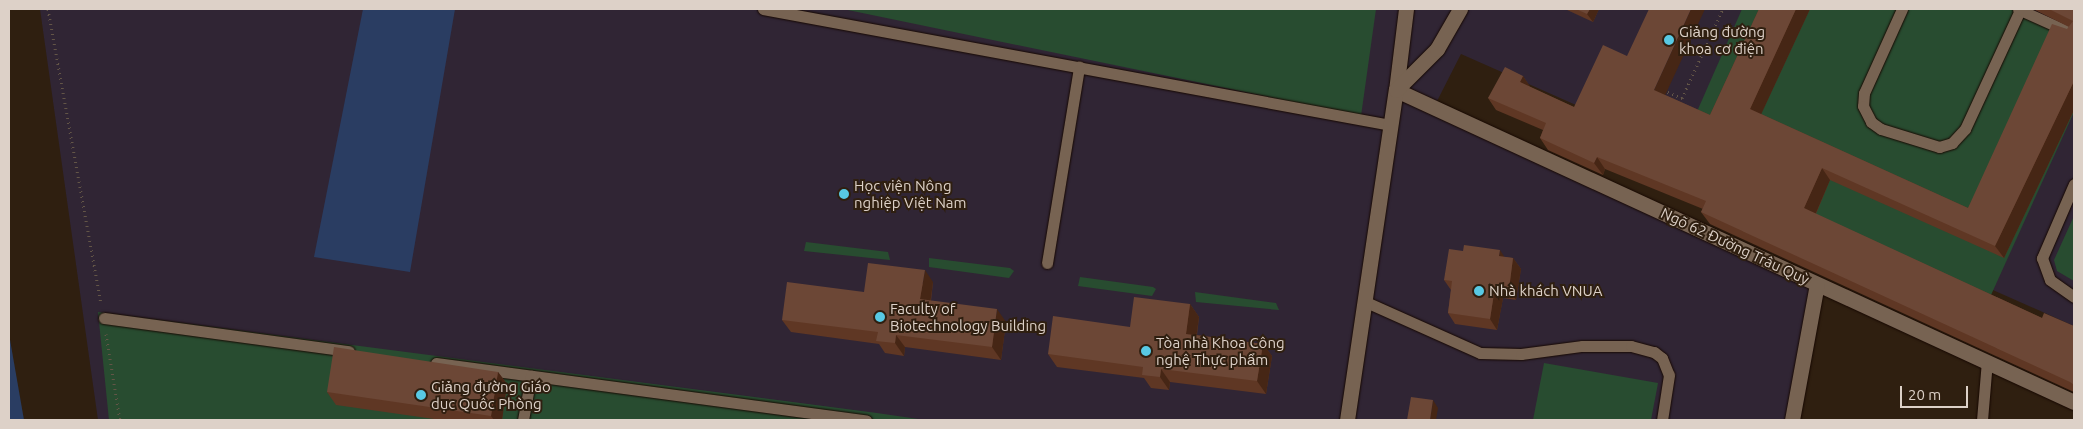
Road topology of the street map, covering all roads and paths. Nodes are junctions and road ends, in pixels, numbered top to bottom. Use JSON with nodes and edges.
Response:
{"nodes":[{"id":1,"x":48,"y":9,"type":"edge"},
{"id":2,"x":763,"y":9,"type":"edge"},
{"id":3,"x":1406,"y":9,"type":"edge"},
{"id":4,"x":1460,"y":9,"type":"edge"},
{"id":5,"x":1723,"y":9,"type":"edge"},
{"id":6,"x":1902,"y":9,"type":"edge"},
{"id":7,"x":2019,"y":9,"type":"edge"},
{"id":8,"x":2074,"y":34,"type":"edge"},
{"id":9,"x":1079,"y":67,"type":"junction"},
{"id":10,"x":1657,"y":88,"type":"edge"},
{"id":11,"x":1396,"y":90,"type":"junction"},
{"id":12,"x":1391,"y":124,"type":"junction"},
{"id":13,"x":2074,"y":184,"type":"edge"},
{"id":14,"x":1047,"y":263,"type":"dead end"},
{"id":15,"x":1817,"y":284,"type":"junction"},
{"id":16,"x":2074,"y":297,"type":"edge"},
{"id":17,"x":1366,"y":302,"type":"junction"},
{"id":18,"x":104,"y":318,"type":"junction"},
{"id":19,"x":366,"y":353,"type":"edge"},
{"id":20,"x":424,"y":361,"type":"edge"},
{"id":21,"x":1987,"y":361,"type":"junction"},
{"id":22,"x":531,"y":376,"type":"junction"},
{"id":23,"x":2074,"y":402,"type":"edge"},
{"id":24,"x":120,"y":420,"type":"edge"},
{"id":25,"x":523,"y":420,"type":"edge"},
{"id":26,"x":866,"y":420,"type":"edge"},
{"id":27,"x":1348,"y":420,"type":"edge"},
{"id":28,"x":1662,"y":420,"type":"edge"},
{"id":29,"x":1792,"y":420,"type":"edge"},
{"id":30,"x":1982,"y":420,"type":"edge"}],
"edges":[{"from":1,"to":18,"type":"path"},
{"from":2,"to":9,"type":"lane"},
{"from":3,"to":11,"type":"street"},
{"from":4,"to":11,"type":"street"},
{"from":5,"to":10,"type":"path"},
{"from":6,"to":7,"type":"lane"},
{"from":7,"to":8,"type":"lane"},
{"from":9,"to":12,"type":"lane"},
{"from":9,"to":14,"type":"lane"},
{"from":11,"to":12,"type":"street"},
{"from":11,"to":15,"type":"street","name":"Ngõ 62 Đường Trâu Quỳ"},
{"from":12,"to":17,"type":"street"},
{"from":13,"to":16,"type":"lane"},
{"from":15,"to":21,"type":"street","name":"Ngõ 62 Đường Trâu Quỳ"},
{"from":15,"to":29,"type":"street"},
{"from":17,"to":27,"type":"street"},
{"from":17,"to":28,"type":"lane"},
{"from":18,"to":19,"type":"lane"},
{"from":18,"to":24,"type":"path"},
{"from":20,"to":22,"type":"lane"},
{"from":21,"to":23,"type":"street","name":"Ngõ 62 Đường Trâu Quỳ"},
{"from":21,"to":30,"type":"lane"},
{"from":22,"to":25,"type":"lane"},
{"from":22,"to":26,"type":"lane"}]}
